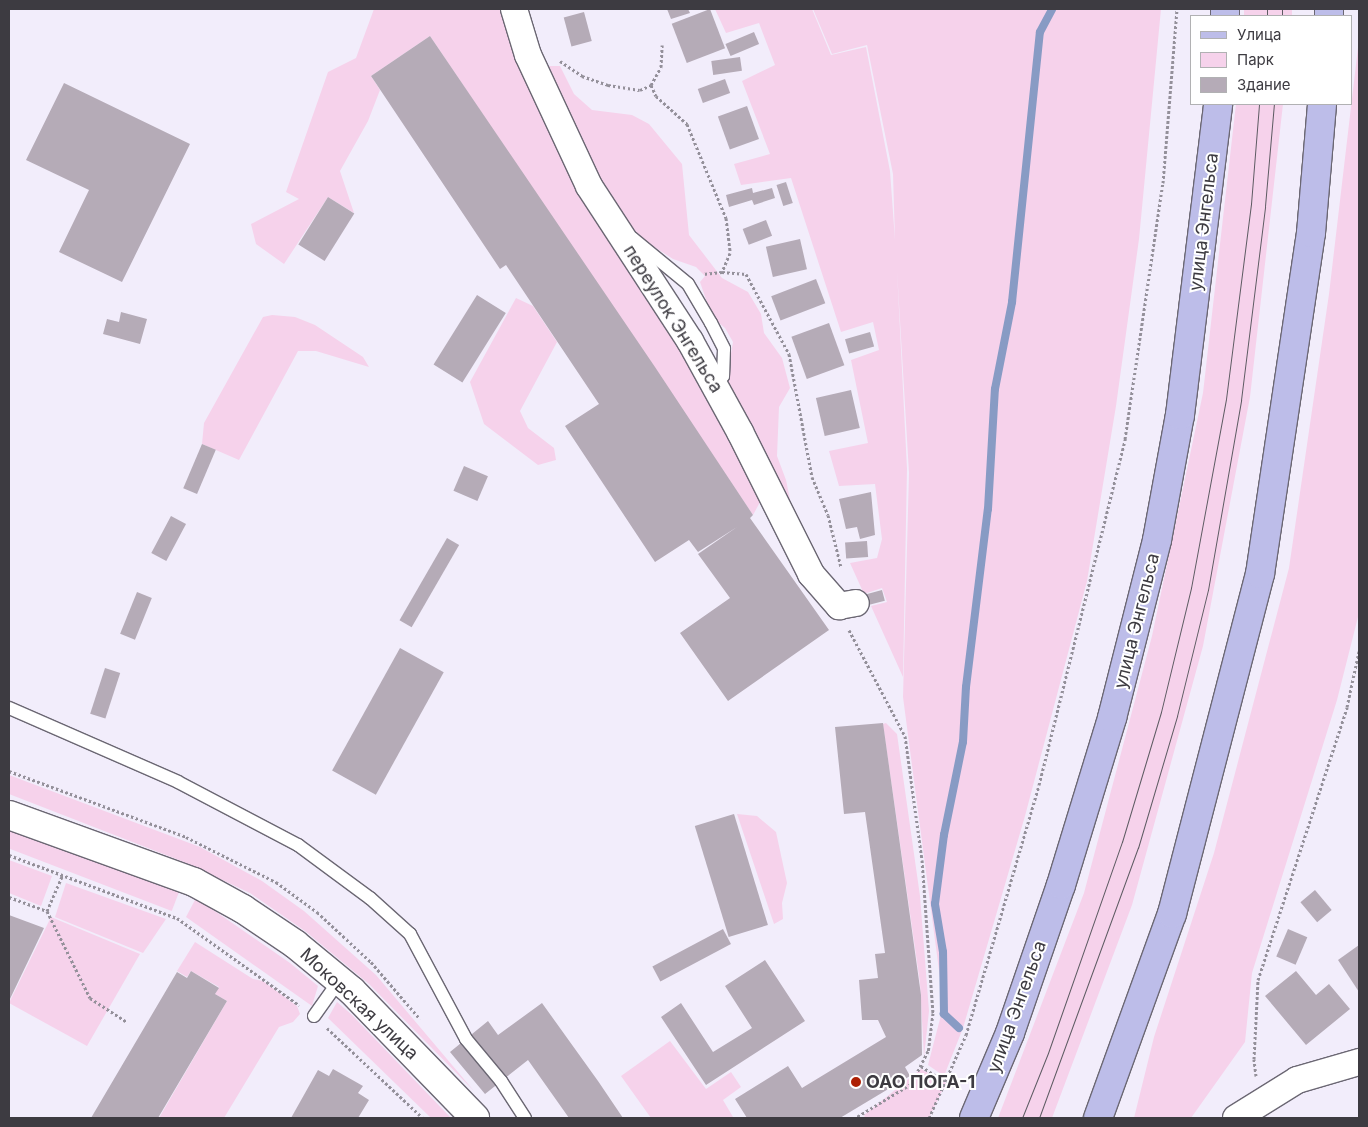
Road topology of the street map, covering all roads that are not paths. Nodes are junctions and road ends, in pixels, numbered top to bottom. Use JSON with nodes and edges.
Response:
{"nodes":[{"id":1,"x":514,"y":9,"type":"edge"},
{"id":2,"x":1218,"y":105,"type":"edge"},
{"id":3,"x":1322,"y":105,"type":"edge"},
{"id":4,"x":607,"y":214,"type":"junction"},
{"id":5,"x":712,"y":380,"type":"junction"},
{"id":6,"x":848,"y":604,"type":"road end"},
{"id":7,"x":9,"y":708,"type":"edge"},
{"id":8,"x":9,"y":815,"type":"edge"},
{"id":9,"x":339,"y":981,"type":"junction"},
{"id":10,"x":314,"y":1016,"type":"road end"},
{"id":11,"x":1359,"y":1062,"type":"edge"},
{"id":12,"x":475,"y":1118,"type":"edge"},
{"id":13,"x":525,"y":1118,"type":"edge"},
{"id":14,"x":974,"y":1118,"type":"edge"},
{"id":15,"x":1098,"y":1118,"type":"edge"},
{"id":16,"x":1236,"y":1118,"type":"edge"}],
"edges":[{"from":1,"to":4,"type":"street","name":"переулок Энгельса"},
{"from":2,"to":14,"type":"main road","name":"улица Энгельса"},
{"from":3,"to":15,"type":"main road"},
{"from":4,"to":5,"type":"street","name":"переулок Энгельса"},
{"from":4,"to":5,"type":"lane"},
{"from":5,"to":6,"type":"street","name":"переулок Энгельса"},
{"from":7,"to":13,"type":"lane"},
{"from":8,"to":9,"type":"street","name":"Моковская улица"},
{"from":9,"to":10,"type":"lane"},
{"from":9,"to":12,"type":"street","name":"Моковская улица"},
{"from":11,"to":16,"type":"street"}]}
